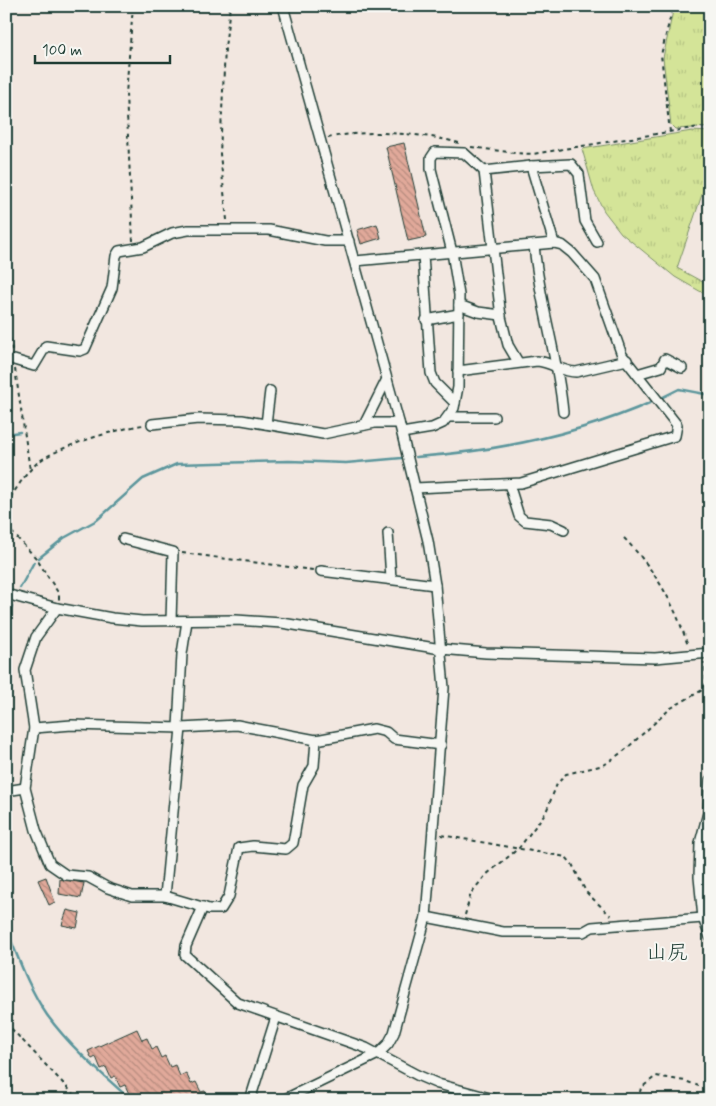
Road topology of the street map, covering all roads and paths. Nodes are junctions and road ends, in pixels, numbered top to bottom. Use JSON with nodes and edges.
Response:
{"nodes":[{"id":1,"x":133,"y":6,"type":"edge"},
{"id":2,"x":230,"y":6,"type":"edge"},
{"id":3,"x":283,"y":6,"type":"edge"},
{"id":4,"x":673,"y":6,"type":"edge"},
{"id":5,"x":710,"y":128,"type":"edge"},
{"id":6,"x":670,"y":132,"type":"junction"},
{"id":7,"x":321,"y":140,"type":"junction"},
{"id":8,"x":460,"y":143,"type":"dead end"},
{"id":9,"x":468,"y":146,"type":"dead end"},
{"id":10,"x":710,"y":162,"type":"edge"},
{"id":11,"x":531,"y":166,"type":"junction"},
{"id":12,"x":707,"y":170,"type":"dead end"},
{"id":13,"x":484,"y":171,"type":"junction"},
{"id":14,"x":230,"y":228,"type":"junction"},
{"id":15,"x":349,"y":241,"type":"junction"},
{"id":16,"x":597,"y":242,"type":"dead end"},
{"id":17,"x":554,"y":243,"type":"junction"},
{"id":18,"x":534,"y":245,"type":"junction"},
{"id":19,"x":494,"y":248,"type":"junction"},
{"id":20,"x":133,"y":249,"type":"junction"},
{"id":21,"x":452,"y":252,"type":"junction"},
{"id":22,"x":423,"y":255,"type":"junction"},
{"id":23,"x":355,"y":261,"type":"junction"},
{"id":24,"x":6,"y":307,"type":"edge"},
{"id":25,"x":459,"y":309,"type":"junction"},
{"id":26,"x":501,"y":314,"type":"junction"},
{"id":27,"x":7,"y":316,"type":"edge"},
{"id":28,"x":426,"y":320,"type":"junction"},
{"id":29,"x":14,"y":360,"type":"junction"},
{"id":30,"x":627,"y":360,"type":"junction"},
{"id":31,"x":518,"y":362,"type":"junction"},
{"id":32,"x":556,"y":366,"type":"junction"},
{"id":33,"x":682,"y":368,"type":"dead end"},
{"id":34,"x":458,"y":371,"type":"junction"},
{"id":35,"x":637,"y":374,"type":"junction"},
{"id":36,"x":387,"y":379,"type":"junction"},
{"id":37,"x":270,"y":391,"type":"dead end"},
{"id":38,"x":455,"y":403,"type":"junction"},
{"id":39,"x":563,"y":412,"type":"dead end"},
{"id":40,"x":450,"y":417,"type":"junction"},
{"id":41,"x":494,"y":418,"type":"dead end"},
{"id":42,"x":152,"y":424,"type":"joint"},
{"id":43,"x":266,"y":424,"type":"junction"},
{"id":44,"x":400,"y":424,"type":"junction"},
{"id":45,"x":364,"y":425,"type":"junction"},
{"id":46,"x":402,"y":433,"type":"junction"},
{"id":47,"x":30,"y":471,"type":"junction"},
{"id":48,"x":509,"y":484,"type":"junction"},
{"id":49,"x":415,"y":488,"type":"junction"},
{"id":50,"x":6,"y":504,"type":"edge"},
{"id":51,"x":6,"y":526,"type":"edge"},
{"id":52,"x":564,"y":530,"type":"dead end"},
{"id":53,"x":388,"y":533,"type":"dead end"},
{"id":54,"x":624,"y":538,"type":"dead end"},
{"id":55,"x":123,"y":539,"type":"dead end"},
{"id":56,"x":173,"y":552,"type":"junction"},
{"id":57,"x":321,"y":570,"type":"joint"},
{"id":58,"x":391,"y":580,"type":"junction"},
{"id":59,"x":434,"y":584,"type":"junction"},
{"id":60,"x":6,"y":594,"type":"edge"},
{"id":61,"x":57,"y":608,"type":"junction"},
{"id":62,"x":187,"y":620,"type":"junction"},
{"id":63,"x":171,"y":621,"type":"junction"},
{"id":64,"x":441,"y":649,"type":"junction"},
{"id":65,"x":706,"y":654,"type":"edge"},
{"id":66,"x":690,"y":655,"type":"junction"},
{"id":67,"x":179,"y":727,"type":"junction"},
{"id":68,"x":34,"y":728,"type":"junction"},
{"id":69,"x":316,"y":740,"type":"junction"},
{"id":70,"x":441,"y":745,"type":"junction"},
{"id":71,"x":710,"y":780,"type":"edge"},
{"id":72,"x":25,"y":788,"type":"junction"},
{"id":73,"x":6,"y":791,"type":"edge"},
{"id":74,"x":433,"y":834,"type":"junction"},
{"id":75,"x":519,"y":848,"type":"junction"},
{"id":76,"x":165,"y":896,"type":"junction"},
{"id":77,"x":203,"y":907,"type":"junction"},
{"id":78,"x":426,"y":917,"type":"junction"},
{"id":79,"x":704,"y":918,"type":"junction"},
{"id":80,"x":619,"y":924,"type":"junction"},
{"id":81,"x":463,"y":925,"type":"junction"},
{"id":82,"x":710,"y":937,"type":"edge"},
{"id":83,"x":276,"y":1017,"type":"junction"},
{"id":84,"x":6,"y":1023,"type":"edge"},
{"id":85,"x":378,"y":1054,"type":"junction"},
{"id":86,"x":710,"y":1090,"type":"edge"},
{"id":87,"x":78,"y":1100,"type":"edge"},
{"id":88,"x":250,"y":1100,"type":"edge"},
{"id":89,"x":283,"y":1100,"type":"edge"},
{"id":90,"x":497,"y":1100,"type":"edge"},
{"id":91,"x":638,"y":1100,"type":"edge"}],
"edges":[{"from":1,"to":20,"type":"path"},
{"from":2,"to":14,"type":"path"},
{"from":3,"to":7,"type":"street"},
{"from":4,"to":6,"type":"path"},
{"from":5,"to":6,"type":"path"},
{"from":6,"to":9,"type":"path"},
{"from":7,"to":8,"type":"path"},
{"from":7,"to":15,"type":"street"},
{"from":10,"to":12,"type":"path"},
{"from":11,"to":13,"type":"street"},
{"from":11,"to":16,"type":"street"},
{"from":11,"to":17,"type":"street"},
{"from":13,"to":19,"type":"street"},
{"from":13,"to":21,"type":"street"},
{"from":14,"to":15,"type":"street"},
{"from":14,"to":20,"type":"street"},
{"from":15,"to":23,"type":"street"},
{"from":17,"to":18,"type":"street"},
{"from":17,"to":30,"type":"street"},
{"from":18,"to":19,"type":"street"},
{"from":18,"to":32,"type":"street"},
{"from":19,"to":21,"type":"street"},
{"from":19,"to":26,"type":"street"},
{"from":20,"to":29,"type":"street"},
{"from":21,"to":22,"type":"street"},
{"from":21,"to":25,"type":"street"},
{"from":22,"to":23,"type":"street"},
{"from":22,"to":28,"type":"street"},
{"from":23,"to":36,"type":"street"},
{"from":24,"to":27,"type":"path"},
{"from":25,"to":26,"type":"street"},
{"from":25,"to":28,"type":"street"},
{"from":25,"to":34,"type":"street"},
{"from":26,"to":31,"type":"street"},
{"from":27,"to":29,"type":"path"},
{"from":28,"to":38,"type":"street"},
{"from":29,"to":47,"type":"path"},
{"from":30,"to":32,"type":"street"},
{"from":30,"to":35,"type":"street"},
{"from":31,"to":32,"type":"street"},
{"from":31,"to":34,"type":"street"},
{"from":32,"to":39,"type":"street"},
{"from":33,"to":35,"type":"street"},
{"from":34,"to":38,"type":"street"},
{"from":35,"to":48,"type":"street"},
{"from":36,"to":44,"type":"street"},
{"from":36,"to":45,"type":"street"},
{"from":37,"to":43,"type":"street"},
{"from":38,"to":40,"type":"street"},
{"from":40,"to":41,"type":"street"},
{"from":40,"to":46,"type":"street"},
{"from":42,"to":43,"type":"street"},
{"from":42,"to":47,"type":"path"},
{"from":43,"to":45,"type":"street"},
{"from":44,"to":45,"type":"street"},
{"from":44,"to":46,"type":"street"},
{"from":46,"to":49,"type":"street"},
{"from":47,"to":50,"type":"path"},
{"from":48,"to":49,"type":"street"},
{"from":48,"to":52,"type":"street"},
{"from":49,"to":59,"type":"street"},
{"from":51,"to":61,"type":"path"},
{"from":53,"to":58,"type":"street"},
{"from":54,"to":66,"type":"path"},
{"from":55,"to":56,"type":"street"},
{"from":56,"to":57,"type":"path"},
{"from":56,"to":63,"type":"street"},
{"from":57,"to":58,"type":"street"},
{"from":58,"to":59,"type":"street"},
{"from":59,"to":64,"type":"street"},
{"from":60,"to":61,"type":"street"},
{"from":61,"to":63,"type":"street"},
{"from":61,"to":68,"type":"street"},
{"from":62,"to":63,"type":"street"},
{"from":62,"to":64,"type":"street"},
{"from":62,"to":67,"type":"street"},
{"from":64,"to":66,"type":"street"},
{"from":64,"to":70,"type":"street"},
{"from":65,"to":66,"type":"street"},
{"from":65,"to":75,"type":"path"},
{"from":67,"to":68,"type":"street"},
{"from":67,"to":69,"type":"street"},
{"from":67,"to":76,"type":"street"},
{"from":68,"to":72,"type":"street"},
{"from":69,"to":70,"type":"street"},
{"from":69,"to":77,"type":"street"},
{"from":70,"to":74,"type":"street"},
{"from":71,"to":79,"type":"street"},
{"from":72,"to":73,"type":"street"},
{"from":72,"to":76,"type":"street"},
{"from":74,"to":75,"type":"path"},
{"from":74,"to":78,"type":"street"},
{"from":75,"to":80,"type":"path"},
{"from":75,"to":81,"type":"path"},
{"from":76,"to":77,"type":"street"},
{"from":77,"to":83,"type":"street"},
{"from":78,"to":81,"type":"street"},
{"from":78,"to":85,"type":"street"},
{"from":79,"to":80,"type":"street"},
{"from":79,"to":82,"type":"street"},
{"from":80,"to":81,"type":"street"},
{"from":83,"to":85,"type":"street"},
{"from":83,"to":88,"type":"street"},
{"from":84,"to":87,"type":"path"},
{"from":85,"to":89,"type":"street"},
{"from":85,"to":90,"type":"street"},
{"from":86,"to":91,"type":"path"}]}
